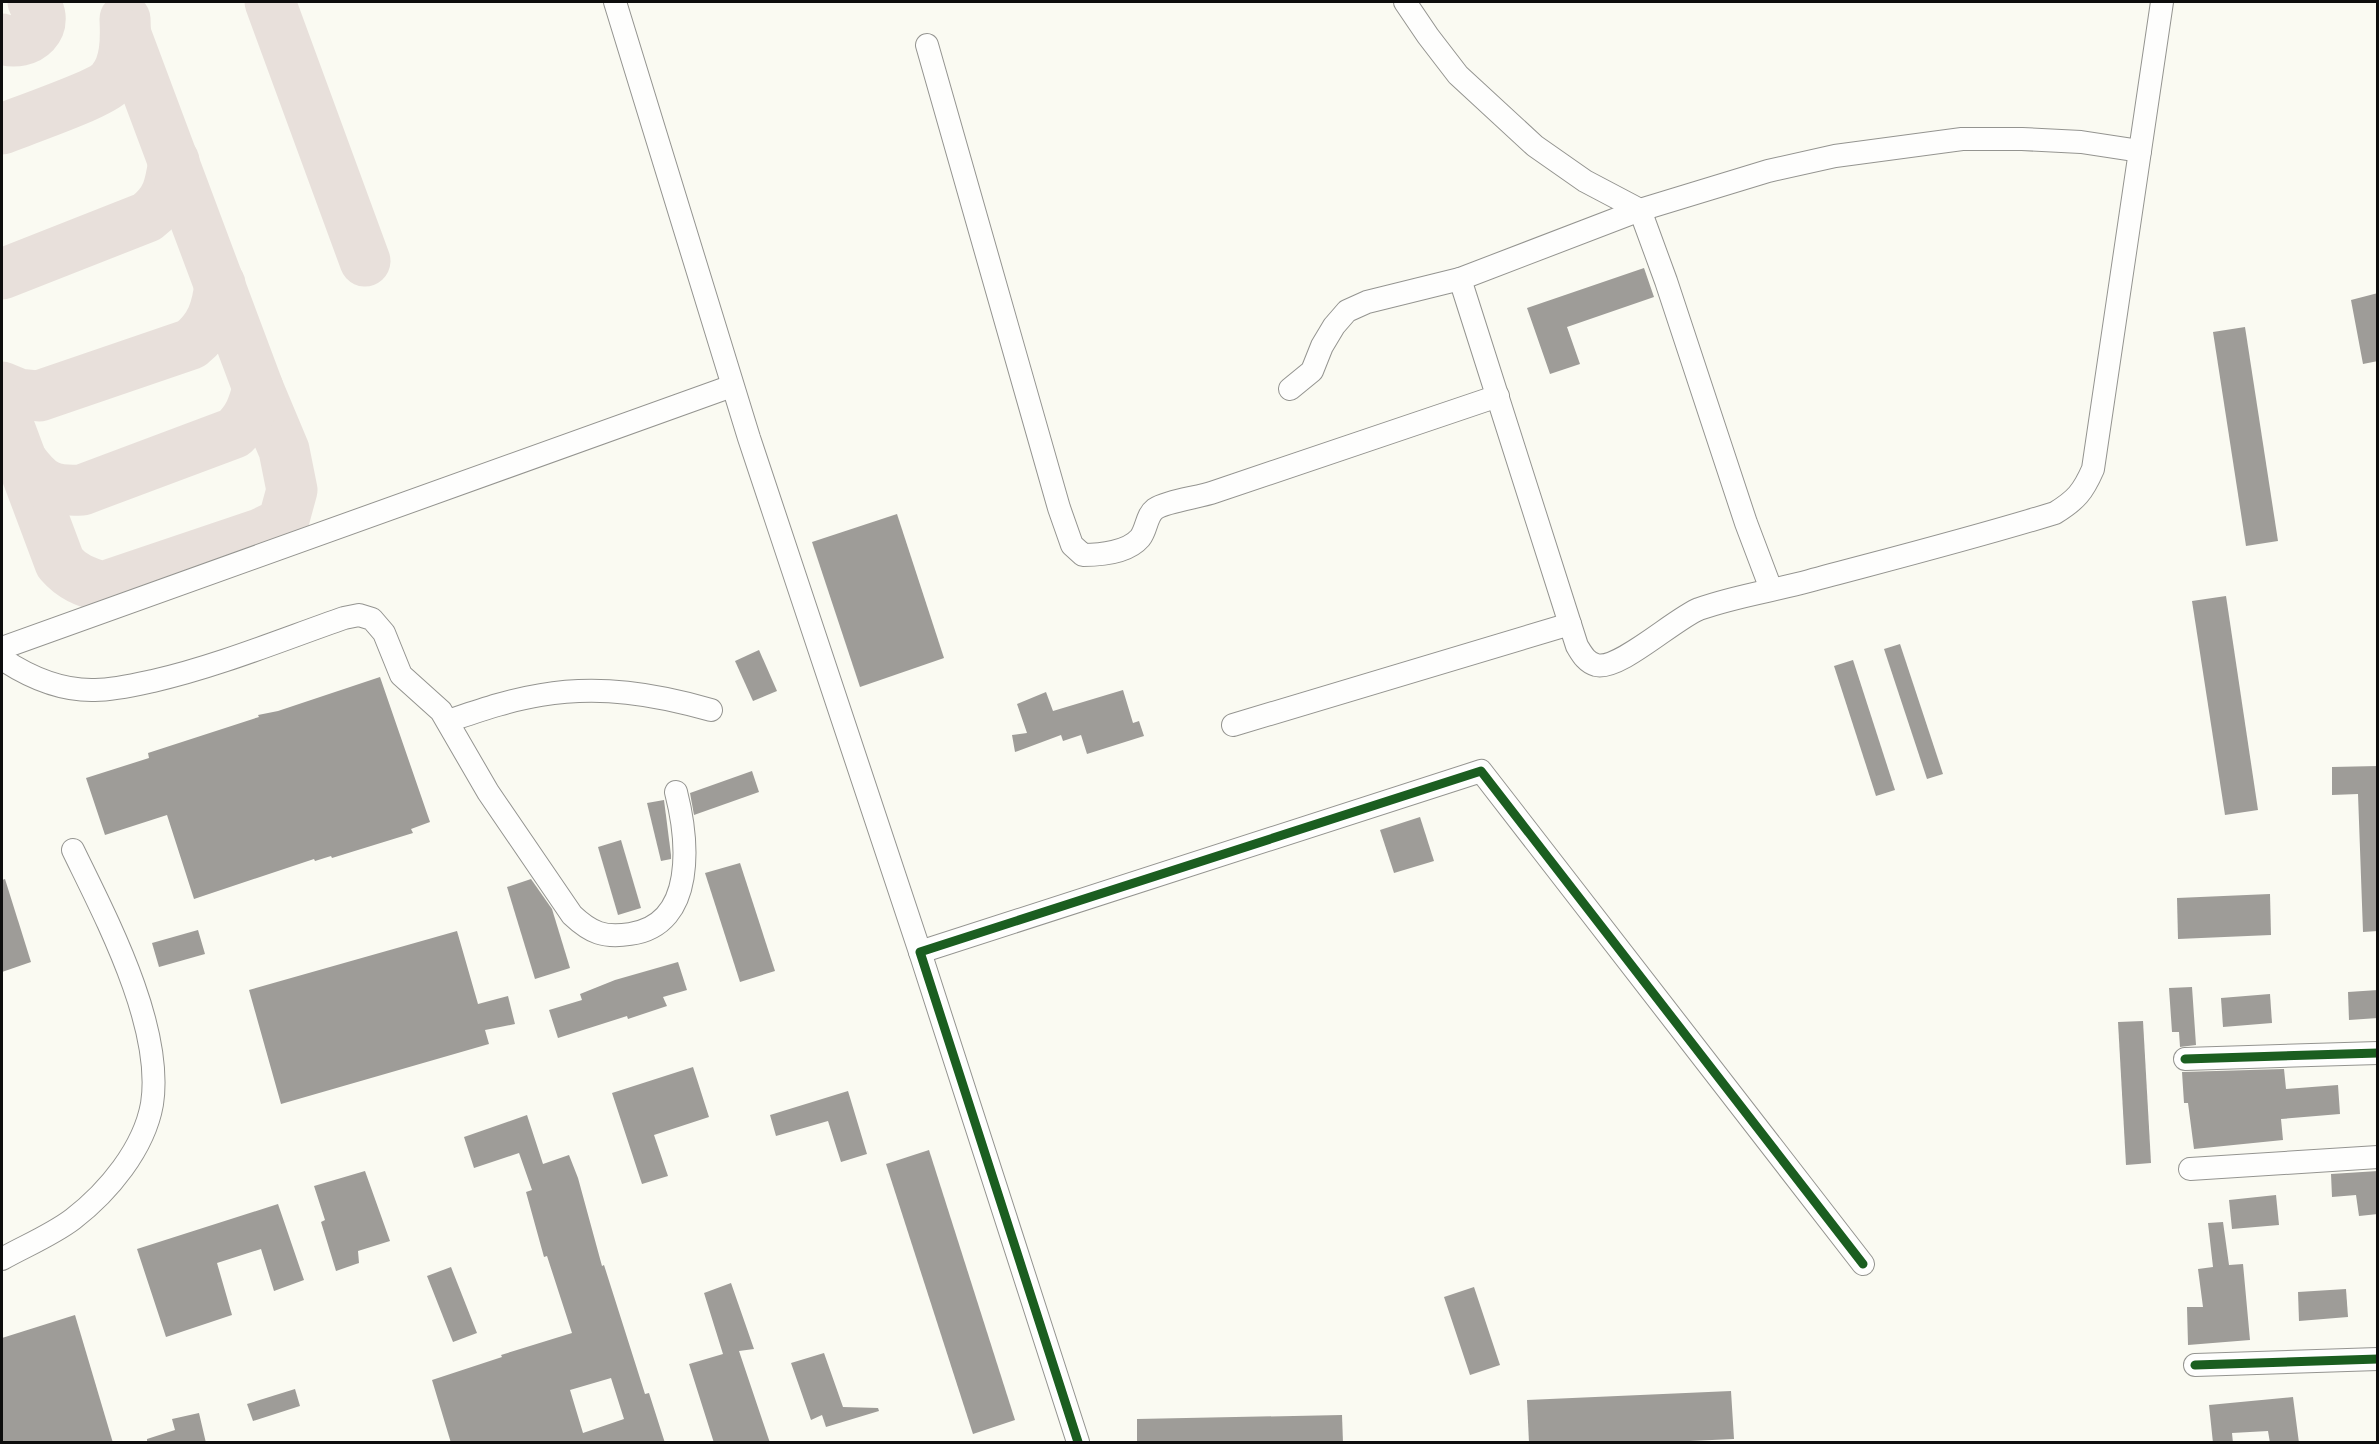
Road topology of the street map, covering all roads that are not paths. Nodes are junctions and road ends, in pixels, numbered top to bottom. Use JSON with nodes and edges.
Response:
{"nodes":[{"id":1,"x":615,"y":2,"type":"edge"},
{"id":2,"x":1405,"y":2,"type":"edge"},
{"id":3,"x":2162,"y":2,"type":"edge"},
{"id":4,"x":927,"y":45,"type":"dead end"},
{"id":5,"x":2140,"y":151,"type":"junction"},
{"id":6,"x":1640,"y":210,"type":"junction"},
{"id":7,"x":1460,"y":279,"type":"junction"},
{"id":8,"x":732,"y":386,"type":"junction"},
{"id":9,"x":1290,"y":389,"type":"dead end"},
{"id":10,"x":1498,"y":396,"type":"junction"},
{"id":11,"x":1771,"y":589,"type":"junction"},
{"id":12,"x":1570,"y":624,"type":"junction"},
{"id":13,"x":2,"y":648,"type":"edge"},
{"id":14,"x":2,"y":659,"type":"edge"},
{"id":15,"x":711,"y":710,"type":"dead end"},
{"id":16,"x":448,"y":721,"type":"junction"},
{"id":17,"x":1233,"y":725,"type":"dead end"},
{"id":18,"x":676,"y":792,"type":"dead end"},
{"id":19,"x":73,"y":850,"type":"dead end"},
{"id":20,"x":920,"y":952,"type":"junction"},
{"id":21,"x":2378,"y":1053,"type":"edge"},
{"id":22,"x":2186,"y":1059,"type":"dead end"},
{"id":23,"x":2378,"y":1157,"type":"edge"},
{"id":24,"x":2190,"y":1169,"type":"dead end"},
{"id":25,"x":2,"y":1259,"type":"edge"},
{"id":26,"x":1863,"y":1264,"type":"dead end"},
{"id":27,"x":2378,"y":1359,"type":"edge"},
{"id":28,"x":2194,"y":1365,"type":"dead end"},
{"id":29,"x":1078,"y":1443,"type":"edge"}],
"edges":[{"from":1,"to":8,"type":"street"},
{"from":2,"to":6,"type":"street"},
{"from":3,"to":5,"type":"street"},
{"from":4,"to":10,"type":"street"},
{"from":5,"to":6,"type":"street"},
{"from":5,"to":11,"type":"street"},
{"from":6,"to":7,"type":"street"},
{"from":6,"to":11,"type":"street"},
{"from":7,"to":9,"type":"street"},
{"from":7,"to":10,"type":"street"},
{"from":8,"to":13,"type":"street"},
{"from":8,"to":20,"type":"street"},
{"from":10,"to":12,"type":"street"},
{"from":11,"to":12,"type":"street"},
{"from":12,"to":17,"type":"street"},
{"from":14,"to":16,"type":"street"},
{"from":15,"to":16,"type":"street"},
{"from":16,"to":18,"type":"street"},
{"from":19,"to":25,"type":"street"},
{"from":20,"to":26,"type":"street"},
{"from":20,"to":29,"type":"street"},
{"from":21,"to":22,"type":"street"},
{"from":23,"to":24,"type":"street"},
{"from":27,"to":28,"type":"street"}]}
